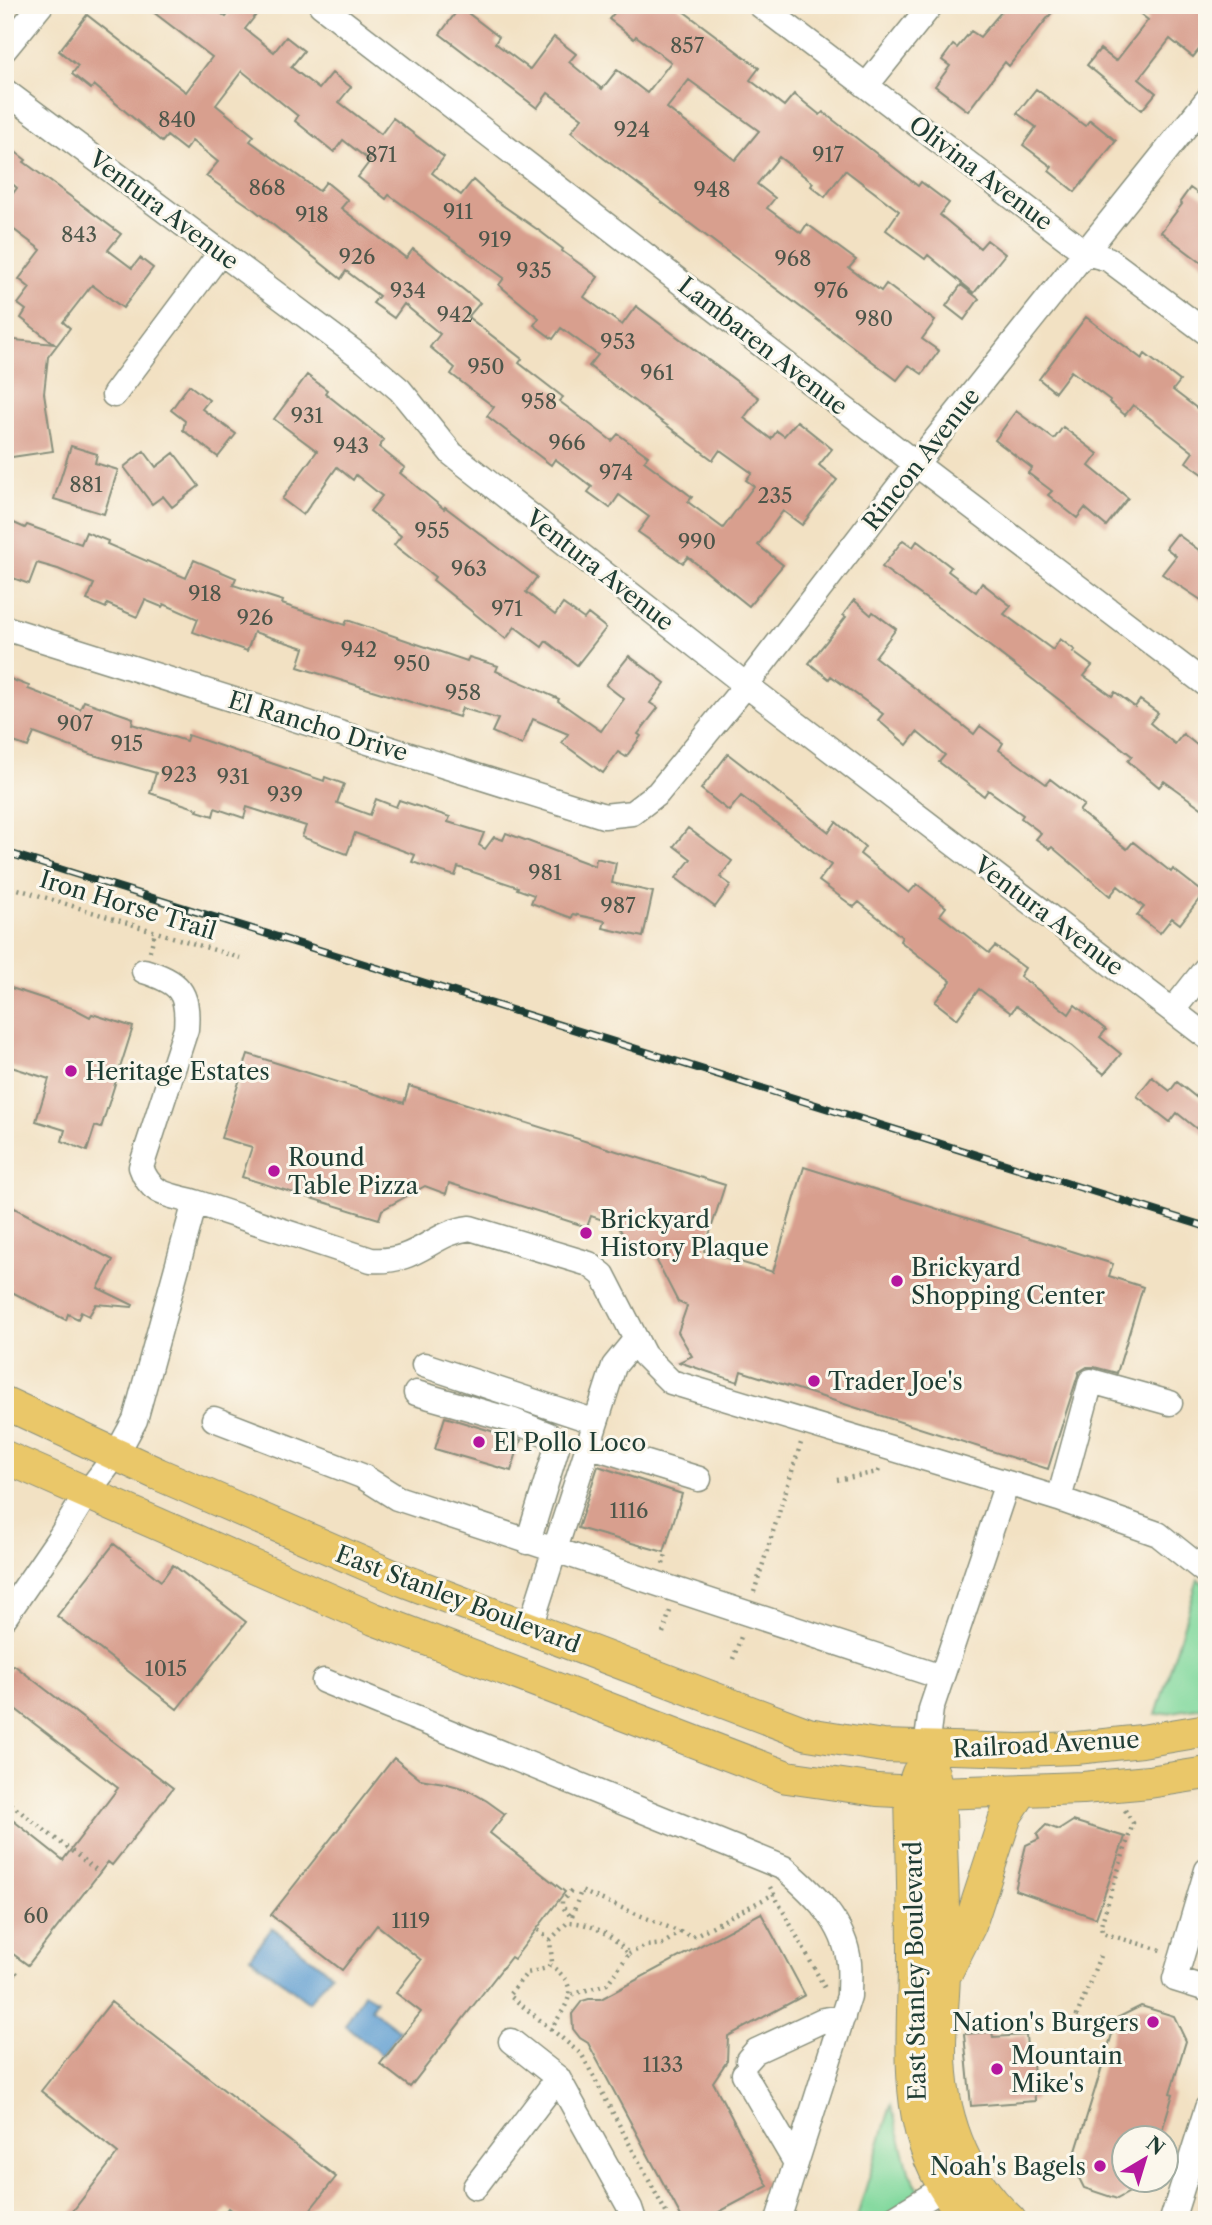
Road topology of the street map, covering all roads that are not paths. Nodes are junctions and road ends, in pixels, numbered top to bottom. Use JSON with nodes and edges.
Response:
{"nodes":[{"id":1,"x":41,"y":5,"type":"edge"},
{"id":2,"x":321,"y":5,"type":"edge"},
{"id":3,"x":760,"y":5,"type":"edge"},
{"id":4,"x":931,"y":5,"type":"edge"},
{"id":5,"x":5,"y":49,"type":"edge"},
{"id":6,"x":866,"y":86,"type":"junction"},
{"id":7,"x":5,"y":91,"type":"edge"},
{"id":8,"x":1207,"y":100,"type":"edge"},
{"id":9,"x":221,"y":253,"type":"junction"},
{"id":10,"x":1086,"y":253,"type":"junction"},
{"id":11,"x":1207,"y":333,"type":"edge"},
{"id":12,"x":114,"y":395,"type":"dead end"},
{"id":13,"x":916,"y":464,"type":"junction"},
{"id":14,"x":5,"y":628,"type":"edge"},
{"id":15,"x":746,"y":685,"type":"junction"},
{"id":16,"x":1207,"y":685,"type":"edge"},
{"id":17,"x":632,"y":813,"type":"joint"},
{"id":18,"x":1207,"y":967,"type":"edge"},
{"id":19,"x":144,"y":971,"type":"dead end"},
{"id":20,"x":1173,"y":1010,"type":"junction"},
{"id":21,"x":1207,"y":1037,"type":"edge"},
{"id":22,"x":195,"y":1202,"type":"junction"},
{"id":23,"x":636,"y":1339,"type":"junction"},
{"id":24,"x":424,"y":1365,"type":"dead end"},
{"id":25,"x":416,"y":1392,"type":"dead end"},
{"id":26,"x":5,"y":1403,"type":"edge"},
{"id":27,"x":1170,"y":1403,"type":"dead end"},
{"id":28,"x":214,"y":1419,"type":"dead end"},
{"id":29,"x":592,"y":1434,"type":"junction"},
{"id":30,"x":116,"y":1455,"type":"junction"},
{"id":31,"x":5,"y":1457,"type":"edge"},
{"id":32,"x":699,"y":1479,"type":"dead end"},
{"id":33,"x":1007,"y":1483,"type":"junction"},
{"id":34,"x":87,"y":1493,"type":"junction"},
{"id":35,"x":1059,"y":1499,"type":"junction"},
{"id":36,"x":528,"y":1542,"type":"junction"},
{"id":37,"x":555,"y":1551,"type":"junction"},
{"id":38,"x":1207,"y":1573,"type":"edge"},
{"id":39,"x":5,"y":1617,"type":"edge"},
{"id":40,"x":530,"y":1627,"type":"junction"},
{"id":41,"x":941,"y":1677,"type":"junction"},
{"id":42,"x":324,"y":1681,"type":"dead end"},
{"id":43,"x":1207,"y":1730,"type":"edge"},
{"id":44,"x":926,"y":1748,"type":"junction"},
{"id":45,"x":1207,"y":1773,"type":"edge"},
{"id":46,"x":1022,"y":1791,"type":"junction"},
{"id":47,"x":925,"y":1793,"type":"junction"},
{"id":48,"x":1207,"y":1870,"type":"edge"},
{"id":49,"x":944,"y":1976,"type":"junction"},
{"id":50,"x":1207,"y":1989,"type":"edge"},
{"id":51,"x":843,"y":2017,"type":"junction"},
{"id":52,"x":511,"y":2042,"type":"dead end"},
{"id":53,"x":558,"y":2078,"type":"junction"},
{"id":54,"x":1207,"y":2108,"type":"edge"},
{"id":55,"x":796,"y":2163,"type":"junction"},
{"id":56,"x":957,"y":2179,"type":"junction"},
{"id":57,"x":475,"y":2187,"type":"dead end"},
{"id":58,"x":634,"y":2220,"type":"edge"},
{"id":59,"x":778,"y":2220,"type":"edge"},
{"id":60,"x":891,"y":2220,"type":"edge"},
{"id":61,"x":968,"y":2220,"type":"edge"},
{"id":62,"x":1010,"y":2220,"type":"edge"},
{"id":63,"x":1172,"y":2220,"type":"edge"}],
"edges":[{"from":1,"to":5,"type":"street"},
{"from":2,"to":13,"type":"street","name":"Lambaren Avenue"},
{"from":3,"to":6,"type":"street","name":"Olivina Avenue"},
{"from":4,"to":6,"type":"street"},
{"from":6,"to":10,"type":"street","name":"Olivina Avenue"},
{"from":7,"to":9,"type":"street","name":"Ventura Avenue"},
{"from":8,"to":10,"type":"street","name":"Rincon Avenue"},
{"from":9,"to":12,"type":"street"},
{"from":9,"to":15,"type":"street","name":"Ventura Avenue"},
{"from":10,"to":11,"type":"street","name":"Olivina Avenue"},
{"from":10,"to":13,"type":"street","name":"Rincon Avenue"},
{"from":13,"to":15,"type":"street","name":"Rincon Avenue"},
{"from":13,"to":16,"type":"street","name":"Lambaren Avenue"},
{"from":14,"to":17,"type":"street","name":"El Rancho Drive"},
{"from":15,"to":17,"type":"street","name":"Rincon Avenue"},
{"from":15,"to":20,"type":"street","name":"Ventura Avenue"},
{"from":18,"to":20,"type":"street"},
{"from":19,"to":22,"type":"street"},
{"from":20,"to":21,"type":"street","name":"Ventura Avenue"},
{"from":22,"to":23,"type":"street"},
{"from":22,"to":30,"type":"street"},
{"from":23,"to":29,"type":"street"},
{"from":23,"to":33,"type":"street"},
{"from":24,"to":29,"type":"street"},
{"from":25,"to":36,"type":"street"},
{"from":26,"to":30,"type":"main road","name":"East Stanley Boulevard"},
{"from":27,"to":35,"type":"street"},
{"from":28,"to":36,"type":"street"},
{"from":29,"to":32,"type":"street"},
{"from":29,"to":37,"type":"street"},
{"from":30,"to":34,"type":"street"},
{"from":30,"to":40,"type":"main road","name":"East Stanley Boulevard"},
{"from":31,"to":34,"type":"main road","name":"East Stanley Boulevard"},
{"from":33,"to":35,"type":"street"},
{"from":33,"to":41,"type":"street"},
{"from":34,"to":39,"type":"street"},
{"from":34,"to":47,"type":"main road","name":"East Stanley Boulevard"},
{"from":35,"to":38,"type":"street"},
{"from":36,"to":37,"type":"street"},
{"from":37,"to":40,"type":"street"},
{"from":37,"to":41,"type":"street"},
{"from":40,"to":44,"type":"main road","name":"East Stanley Boulevard"},
{"from":41,"to":44,"type":"street"},
{"from":42,"to":51,"type":"street"},
{"from":43,"to":44,"type":"main road","name":"Railroad Avenue"},
{"from":44,"to":47,"type":"main road","name":"East Stanley Boulevard"},
{"from":45,"to":46,"type":"main road","name":"Railroad Avenue"},
{"from":46,"to":47,"type":"main road","name":"Railroad Avenue"},
{"from":46,"to":49,"type":"main road"},
{"from":47,"to":49,"type":"main road","name":"East Stanley Boulevard"},
{"from":47,"to":56,"type":"main road","name":"East Stanley Boulevard"},
{"from":48,"to":50,"type":"street"},
{"from":49,"to":56,"type":"main road","name":"East Stanley Boulevard"},
{"from":51,"to":55,"type":"street"},
{"from":51,"to":55,"type":"street"},
{"from":52,"to":53,"type":"street"},
{"from":53,"to":57,"type":"street"},
{"from":53,"to":58,"type":"street"},
{"from":54,"to":63,"type":"street"},
{"from":55,"to":59,"type":"street"},
{"from":56,"to":60,"type":"street"},
{"from":56,"to":61,"type":"main road"},
{"from":56,"to":62,"type":"main road"}]}
